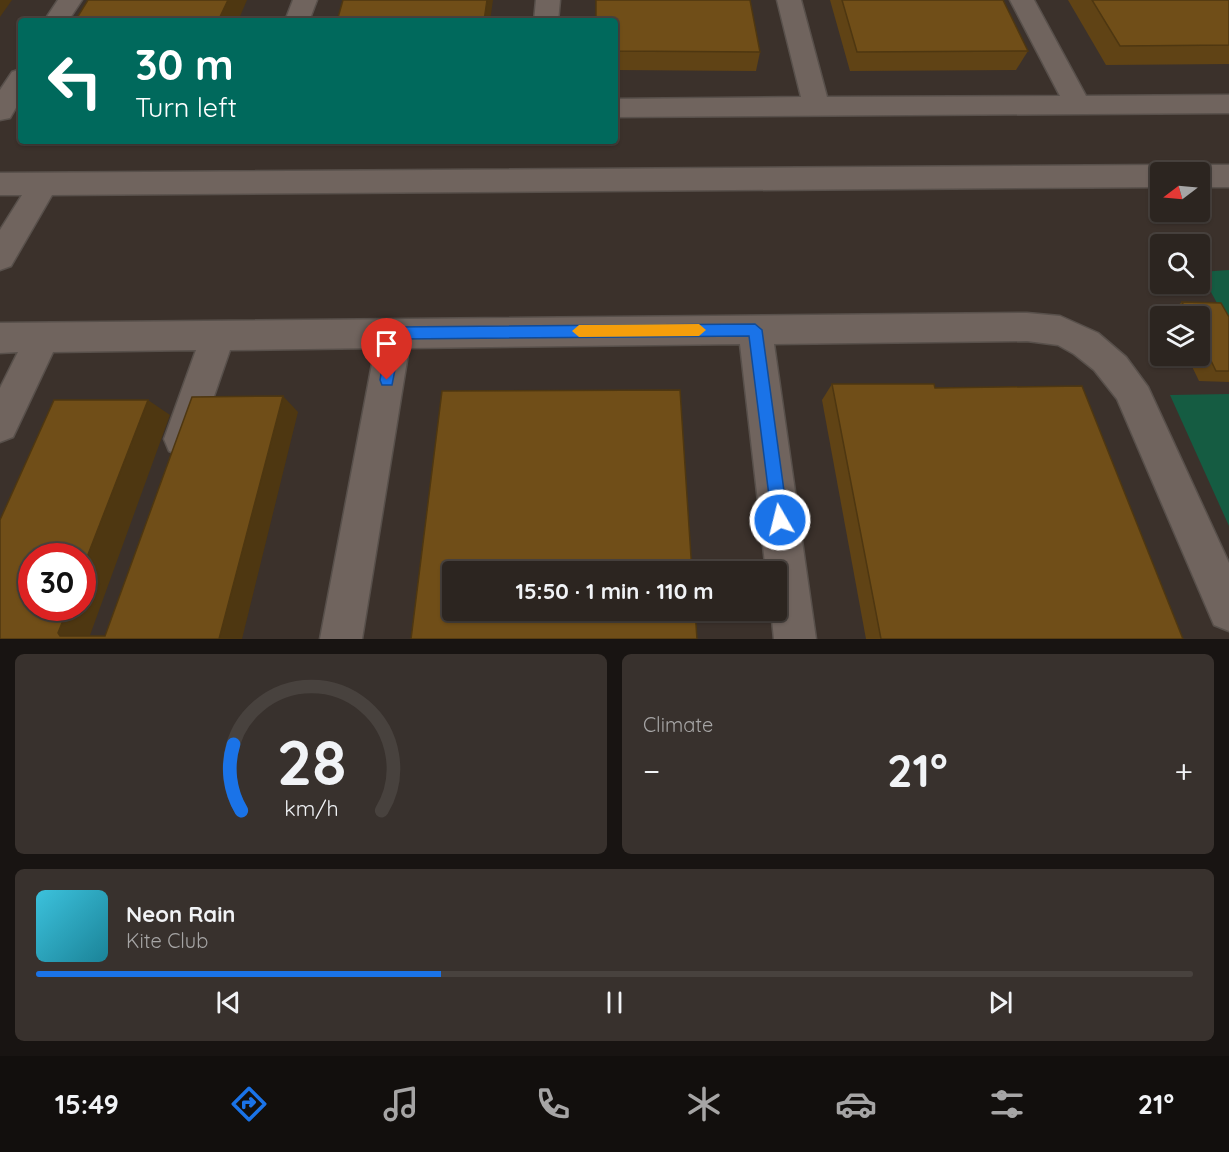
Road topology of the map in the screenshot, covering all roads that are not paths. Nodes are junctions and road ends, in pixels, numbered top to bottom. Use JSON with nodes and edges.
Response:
{"nodes":[{"id":1,"x":69,"y":0,"type":"edge"},
{"id":2,"x":305,"y":0,"type":"edge"},
{"id":3,"x":548,"y":0,"type":"edge"},
{"id":4,"x":789,"y":0,"type":"edge"},
{"id":5,"x":1022,"y":0,"type":"edge"},
{"id":6,"x":58,"y":18,"type":"edge"},
{"id":7,"x":298,"y":18,"type":"edge"},
{"id":8,"x":546,"y":18,"type":"edge"},
{"id":9,"x":18,"y":83,"type":"edge"},
{"id":10,"x":1229,"y":104,"type":"edge"},
{"id":11,"x":1078,"y":105,"type":"junction"},
{"id":12,"x":816,"y":106,"type":"junction"},
{"id":13,"x":618,"y":108,"type":"edge"},
{"id":14,"x":0,"y":112,"type":"edge"},
{"id":15,"x":18,"y":112,"type":"edge"},
{"id":16,"x":1150,"y":176,"type":"edge"},
{"id":17,"x":1210,"y":176,"type":"edge"},
{"id":18,"x":1229,"y":176,"type":"edge"},
{"id":19,"x":45,"y":182,"type":"junction"},
{"id":20,"x":1,"y":186,"type":"edge"},
{"id":21,"x":0,"y":257,"type":"edge"},
{"id":22,"x":755,"y":330,"type":"junction"},
{"id":23,"x":395,"y":333,"type":"junction"},
{"id":24,"x":218,"y":335,"type":"junction"},
{"id":25,"x":44,"y":336,"type":"junction"},
{"id":26,"x":0,"y":338,"type":"edge"},
{"id":27,"x":0,"y":425,"type":"edge"},
{"id":28,"x":171,"y":470,"type":"edge"},
{"id":29,"x":1229,"y":610,"type":"edge"},
{"id":30,"x":341,"y":639,"type":"edge"},
{"id":31,"x":795,"y":639,"type":"edge"}],
"edges":[{"from":1,"to":6,"type":"street"},
{"from":2,"to":7,"type":"street"},
{"from":3,"to":8,"type":"street"},
{"from":4,"to":12,"type":"street"},
{"from":5,"to":11,"type":"street"},
{"from":9,"to":14,"type":"street"},
{"from":10,"to":11,"type":"street"},
{"from":11,"to":12,"type":"street"},
{"from":12,"to":13,"type":"street"},
{"from":14,"to":15,"type":"street"},
{"from":16,"to":19,"type":"street"},
{"from":17,"to":18,"type":"street"},
{"from":19,"to":20,"type":"street"},
{"from":19,"to":21,"type":"street"},
{"from":22,"to":23,"type":"street"},
{"from":22,"to":29,"type":"street"},
{"from":22,"to":31,"type":"street"},
{"from":23,"to":24,"type":"street"},
{"from":23,"to":30,"type":"street"},
{"from":24,"to":25,"type":"street"},
{"from":24,"to":28,"type":"street"},
{"from":25,"to":26,"type":"street"},
{"from":25,"to":27,"type":"street"}]}
